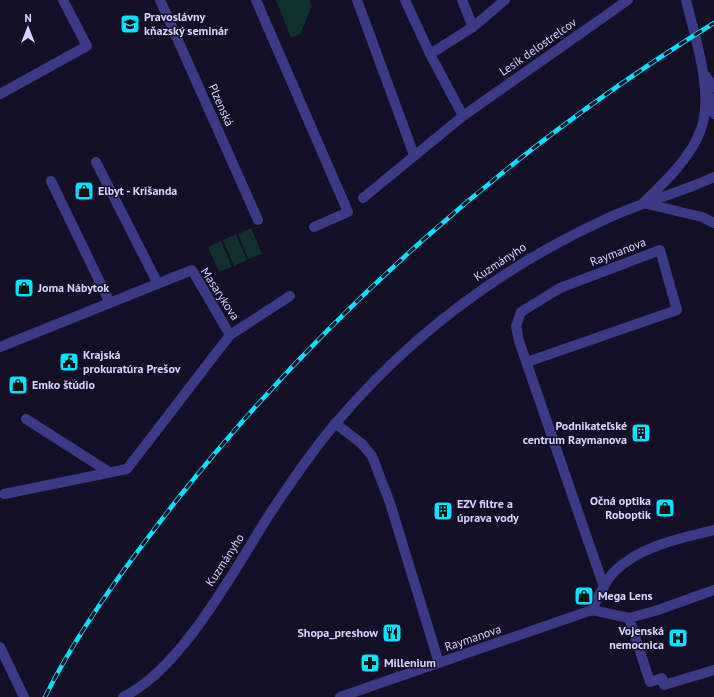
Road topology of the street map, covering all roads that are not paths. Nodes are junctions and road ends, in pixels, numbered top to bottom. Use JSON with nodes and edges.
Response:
{"nodes":[{"id":1,"x":63,"y":0,"type":"edge"},
{"id":2,"x":160,"y":0,"type":"edge"},
{"id":3,"x":256,"y":0,"type":"edge"},
{"id":4,"x":357,"y":0,"type":"edge"},
{"id":5,"x":405,"y":0,"type":"edge"},
{"id":6,"x":462,"y":0,"type":"edge"},
{"id":7,"x":505,"y":0,"type":"edge"},
{"id":8,"x":628,"y":0,"type":"edge"},
{"id":9,"x":686,"y":0,"type":"edge"},
{"id":10,"x":473,"y":27,"type":"junction"},
{"id":11,"x":430,"y":54,"type":"junction"},
{"id":12,"x":709,"y":90,"type":"edge"},
{"id":13,"x":0,"y":94,"type":"edge"},
{"id":14,"x":714,"y":114,"type":"edge"},
{"id":15,"x":463,"y":116,"type":"junction"},
{"id":16,"x":414,"y":155,"type":"junction"},
{"id":17,"x":96,"y":162,"type":"dead end"},
{"id":18,"x":714,"y":178,"type":"edge"},
{"id":19,"x":51,"y":181,"type":"dead end"},
{"id":20,"x":363,"y":198,"type":"dead end"},
{"id":21,"x":643,"y":204,"type":"junction"},
{"id":22,"x":258,"y":220,"type":"dead end"},
{"id":23,"x":714,"y":223,"type":"edge"},
{"id":24,"x":314,"y":227,"type":"dead end"},
{"id":25,"x":158,"y":284,"type":"junction"},
{"id":26,"x":290,"y":296,"type":"dead end"},
{"id":27,"x":110,"y":303,"type":"junction"},
{"id":28,"x":230,"y":335,"type":"junction"},
{"id":29,"x":0,"y":347,"type":"edge"},
{"id":30,"x":527,"y":362,"type":"junction"},
{"id":31,"x":26,"y":420,"type":"dead end"},
{"id":32,"x":336,"y":424,"type":"junction"},
{"id":33,"x":109,"y":472,"type":"junction"},
{"id":34,"x":4,"y":494,"type":"dead end"},
{"id":35,"x":714,"y":530,"type":"edge"},
{"id":36,"x":604,"y":587,"type":"junction"},
{"id":37,"x":714,"y":590,"type":"edge"},
{"id":38,"x":592,"y":610,"type":"junction"},
{"id":39,"x":629,"y":618,"type":"junction"},
{"id":40,"x":0,"y":647,"type":"edge"},
{"id":41,"x":439,"y":663,"type":"junction"},
{"id":42,"x":714,"y":670,"type":"edge"},
{"id":43,"x":370,"y":687,"type":"junction"},
{"id":44,"x":127,"y":696,"type":"edge"},
{"id":45,"x":24,"y":697,"type":"edge"},
{"id":46,"x":340,"y":697,"type":"edge"},
{"id":47,"x":373,"y":697,"type":"edge"}],
"edges":[{"from":1,"to":13,"type":"street"},
{"from":2,"to":22,"type":"street","name":"Plzenská"},
{"from":3,"to":24,"type":"street"},
{"from":4,"to":16,"type":"street"},
{"from":5,"to":11,"type":"street"},
{"from":6,"to":10,"type":"street"},
{"from":7,"to":10,"type":"street"},
{"from":8,"to":15,"type":"street","name":"Lesík delostrelcov"},
{"from":9,"to":12,"type":"street"},
{"from":10,"to":11,"type":"street"},
{"from":11,"to":15,"type":"street"},
{"from":12,"to":14,"type":"street"},
{"from":12,"to":21,"type":"street"},
{"from":15,"to":16,"type":"street"},
{"from":16,"to":20,"type":"street"},
{"from":17,"to":25,"type":"street"},
{"from":18,"to":21,"type":"street","name":"Kuzmányho"},
{"from":19,"to":27,"type":"street"},
{"from":21,"to":23,"type":"street"},
{"from":21,"to":32,"type":"street","name":"Kuzmányho"},
{"from":25,"to":27,"type":"street","name":"Masarykova"},
{"from":25,"to":28,"type":"street","name":"Masarykova"},
{"from":26,"to":28,"type":"street"},
{"from":27,"to":29,"type":"street","name":"Masarykova"},
{"from":28,"to":33,"type":"street","name":"Masarykova"},
{"from":30,"to":30,"type":"street","name":"Raymanova"},
{"from":30,"to":36,"type":"street","name":"Raymanova"},
{"from":31,"to":33,"type":"street"},
{"from":32,"to":41,"type":"street"},
{"from":32,"to":44,"type":"street","name":"Kuzmányho"},
{"from":33,"to":34,"type":"street","name":"Masarykova"},
{"from":35,"to":36,"type":"street"},
{"from":36,"to":38,"type":"street"},
{"from":37,"to":39,"type":"street"},
{"from":38,"to":39,"type":"street"},
{"from":38,"to":41,"type":"street","name":"Raymanova"},
{"from":39,"to":42,"type":"street"},
{"from":40,"to":45,"type":"street"},
{"from":41,"to":43,"type":"street","name":"Raymanova"},
{"from":43,"to":46,"type":"street","name":"Raymanova"},
{"from":43,"to":47,"type":"street"}]}
